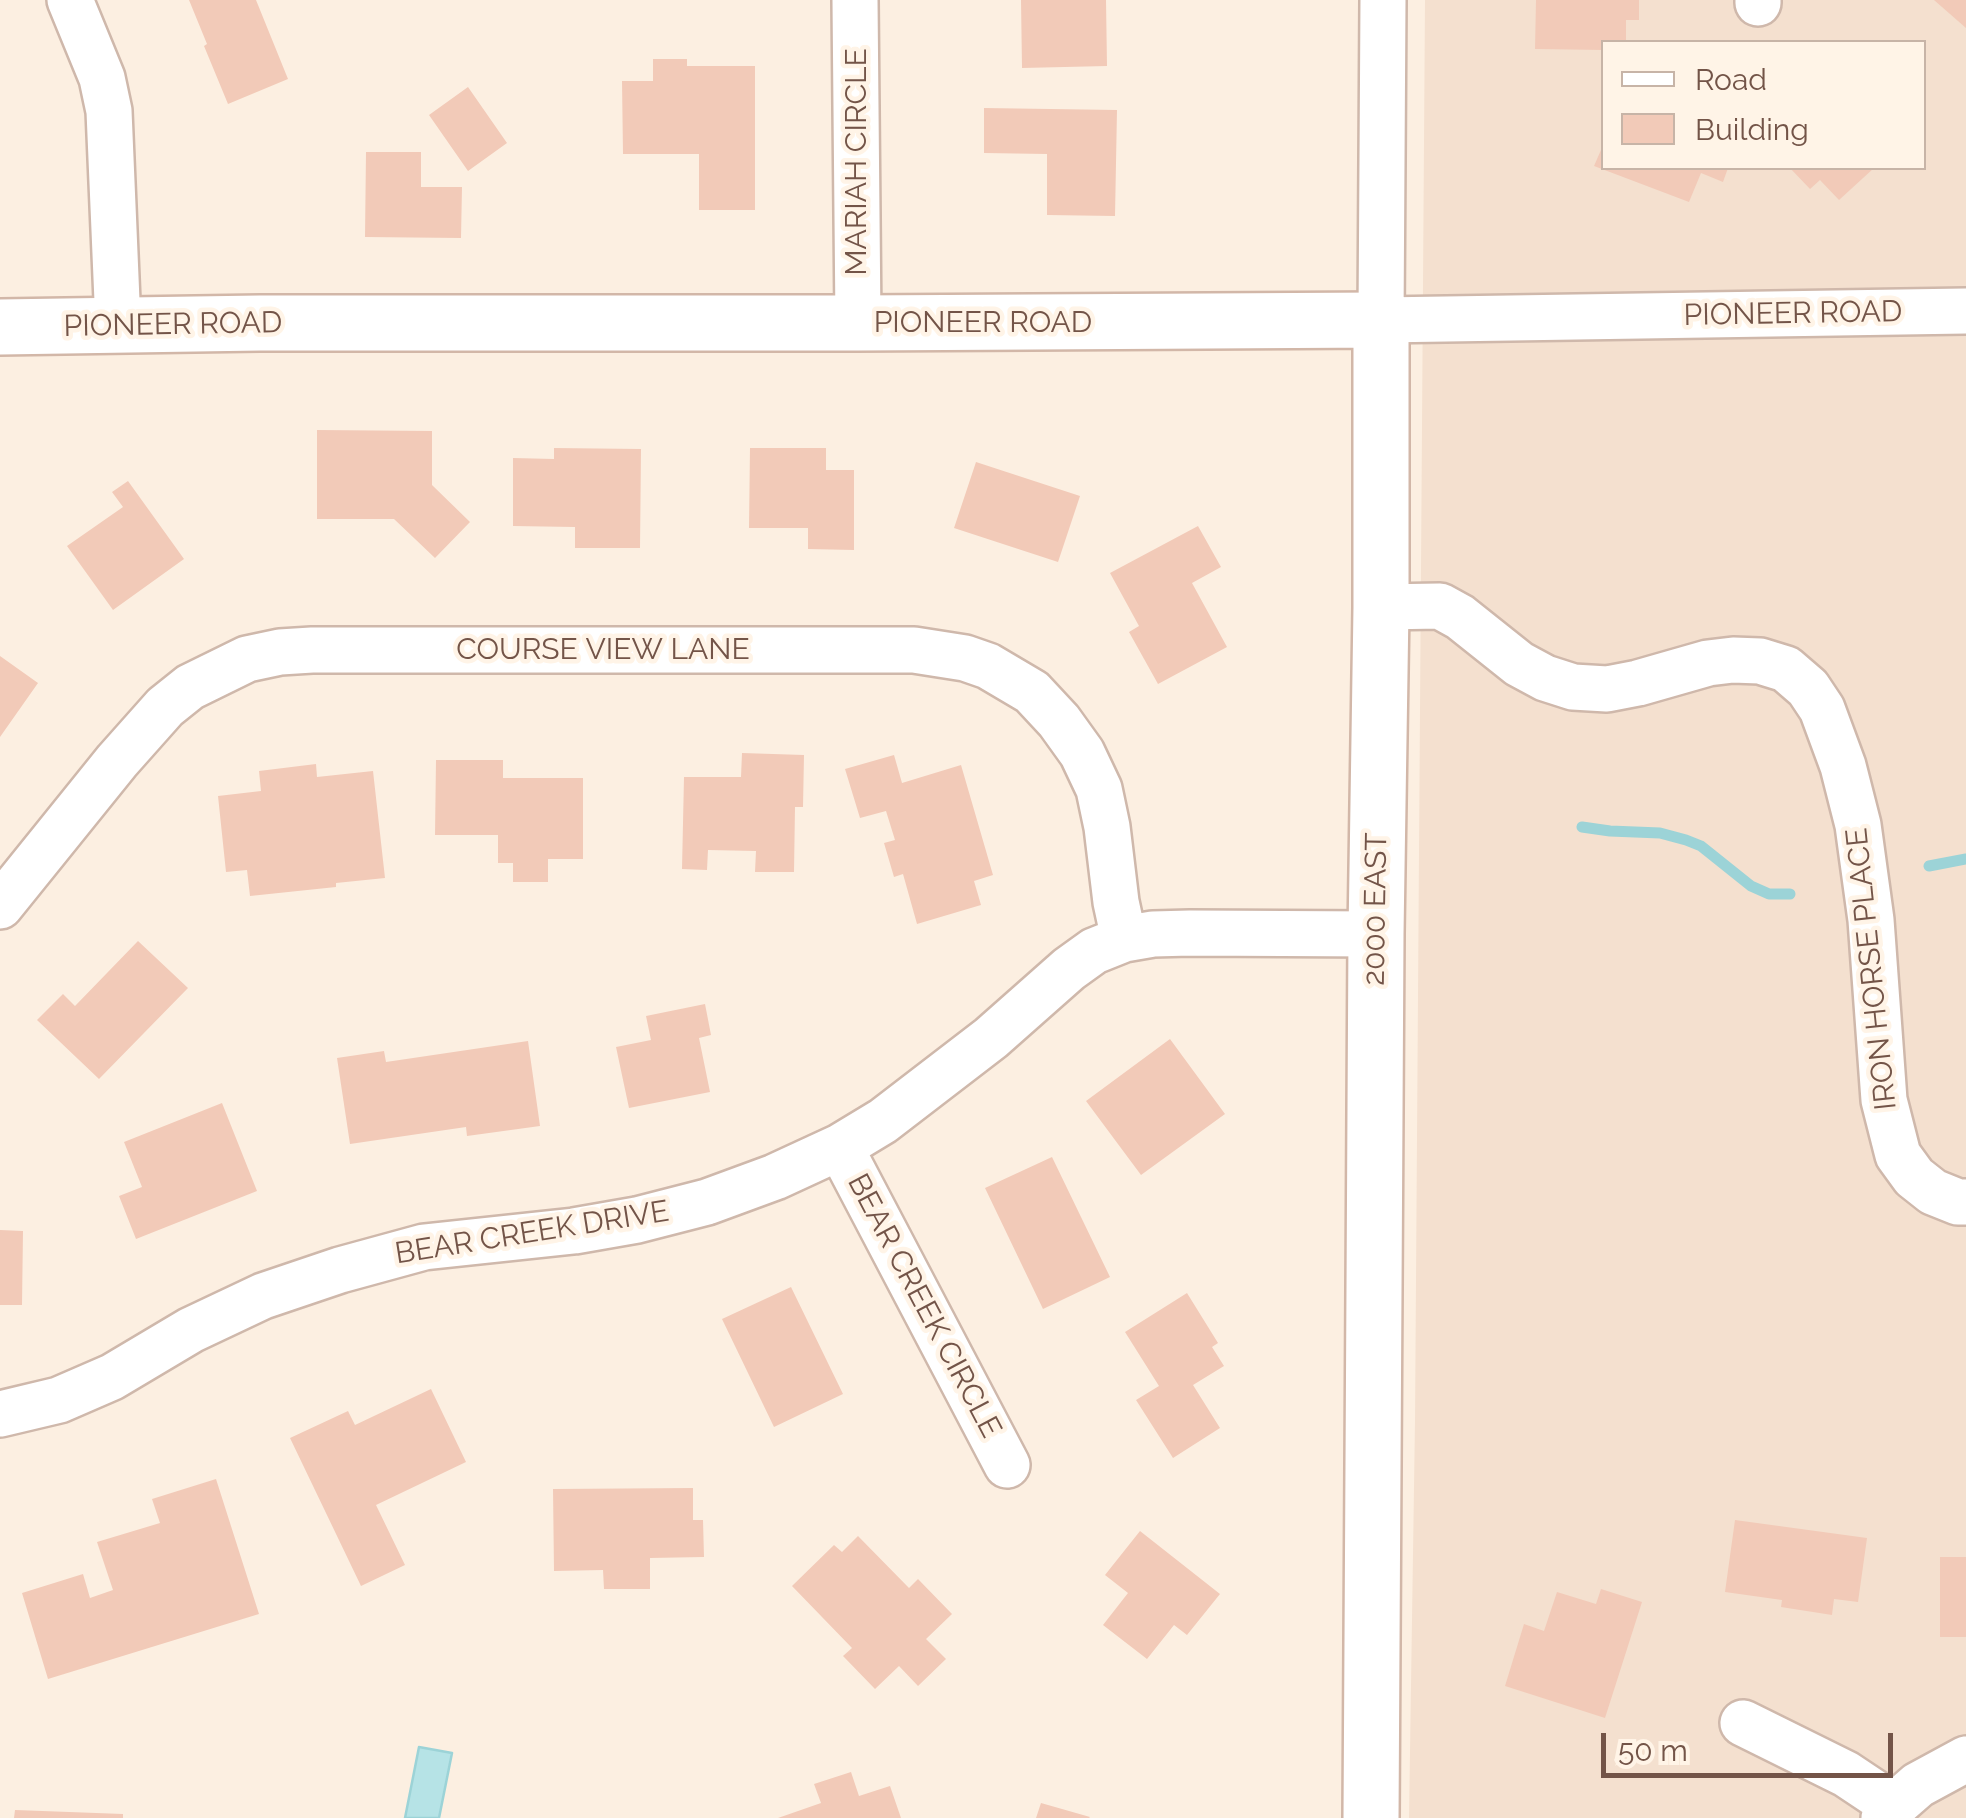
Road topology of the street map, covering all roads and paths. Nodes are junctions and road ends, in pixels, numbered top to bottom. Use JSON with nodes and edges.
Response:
{"nodes":[{"id":1,"x":70,"y":0,"type":"edge"},
{"id":2,"x":856,"y":0,"type":"edge"},
{"id":3,"x":1384,"y":0,"type":"edge"},
{"id":4,"x":1966,"y":311,"type":"edge"},
{"id":5,"x":1380,"y":320,"type":"junction"},
{"id":6,"x":858,"y":324,"type":"junction"},
{"id":7,"x":118,"y":325,"type":"junction"},
{"id":8,"x":0,"y":327,"type":"edge"},
{"id":9,"x":1380,"y":607,"type":"junction"},
{"id":10,"x":0,"y":906,"type":"edge"},
{"id":11,"x":1376,"y":934,"type":"junction"},
{"id":12,"x":1124,"y":939,"type":"junction"},
{"id":13,"x":840,"y":1147,"type":"junction"},
{"id":14,"x":1966,"y":1202,"type":"edge"},
{"id":15,"x":0,"y":1414,"type":"edge"},
{"id":16,"x":1007,"y":1465,"type":"dead end"},
{"id":17,"x":1744,"y":1722,"type":"dead end"},
{"id":18,"x":1966,"y":1759,"type":"edge"},
{"id":19,"x":1889,"y":1812,"type":"edge"},
{"id":20,"x":1371,"y":1818,"type":"edge"}],
"edges":[{"from":1,"to":7,"type":"street"},
{"from":2,"to":6,"type":"street","name":"MARIAH CIRCLE"},
{"from":3,"to":5,"type":"street","name":"2000 EAST"},
{"from":4,"to":5,"type":"street","name":"PIONEER ROAD"},
{"from":5,"to":6,"type":"street","name":"PIONEER ROAD"},
{"from":5,"to":9,"type":"street","name":"2000 EAST"},
{"from":6,"to":7,"type":"street","name":"PIONEER ROAD"},
{"from":7,"to":8,"type":"street","name":"PIONEER ROAD"},
{"from":9,"to":11,"type":"street","name":"2000 EAST"},
{"from":9,"to":14,"type":"street","name":"IRON HORSE PLACE"},
{"from":10,"to":12,"type":"street","name":"COURSE VIEW LANE"},
{"from":11,"to":12,"type":"street","name":"BEAR CREEK DRIVE"},
{"from":11,"to":20,"type":"street","name":"2000 EAST"},
{"from":12,"to":13,"type":"street","name":"BEAR CREEK DRIVE"},
{"from":13,"to":15,"type":"street","name":"BEAR CREEK DRIVE"},
{"from":13,"to":16,"type":"street","name":"BEAR CREEK CIRCLE"},
{"from":17,"to":19,"type":"street"},
{"from":18,"to":19,"type":"street"}]}
